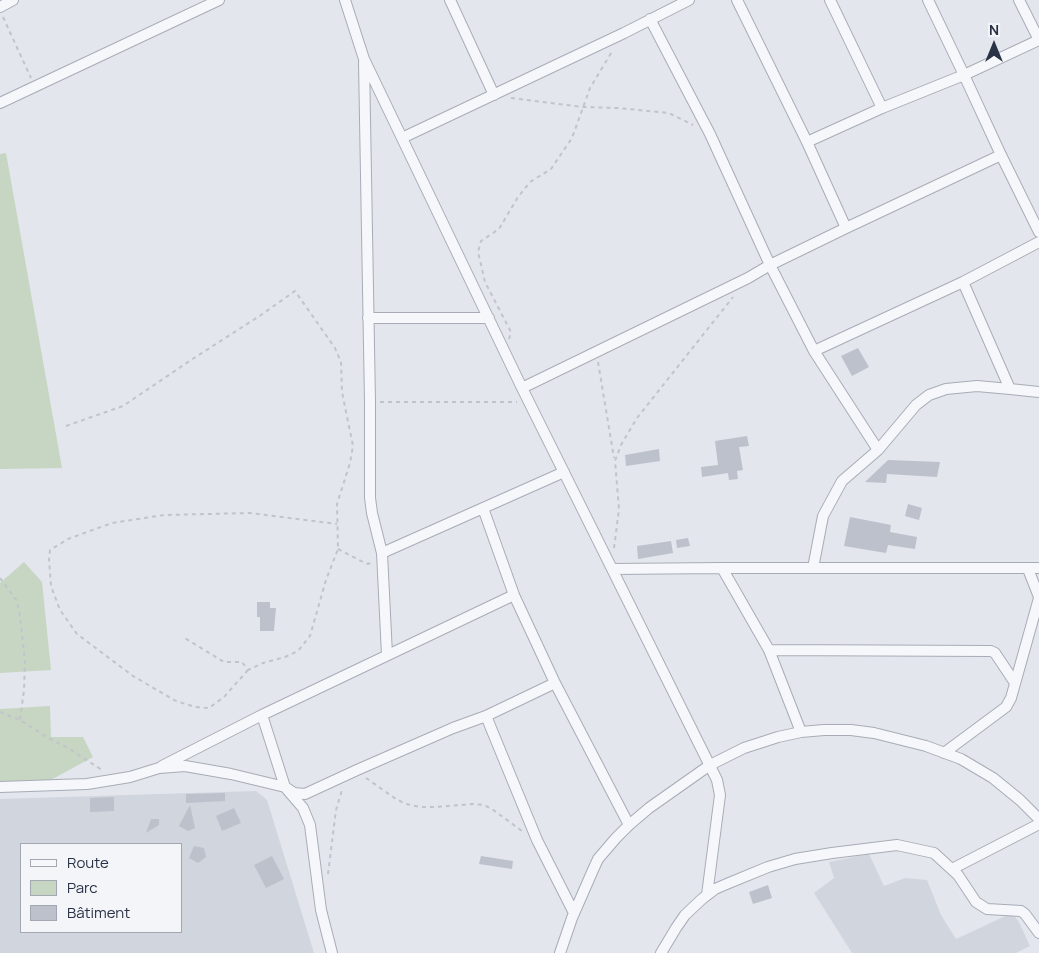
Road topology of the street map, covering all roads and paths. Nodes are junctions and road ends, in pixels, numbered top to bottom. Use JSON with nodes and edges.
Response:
{"nodes":[{"id":1,"x":13,"y":0,"type":"edge"},
{"id":2,"x":219,"y":0,"type":"edge"},
{"id":3,"x":345,"y":0,"type":"edge"},
{"id":4,"x":689,"y":0,"type":"edge"},
{"id":5,"x":737,"y":0,"type":"edge"},
{"id":6,"x":830,"y":0,"type":"edge"},
{"id":7,"x":928,"y":0,"type":"edge"},
{"id":8,"x":1019,"y":0,"type":"edge"},
{"id":9,"x":454,"y":1,"type":"edge"},
{"id":10,"x":0,"y":8,"type":"edge"},
{"id":11,"x":650,"y":19,"type":"junction"},
{"id":12,"x":614,"y":48,"type":"dead end"},
{"id":13,"x":364,"y":59,"type":"junction"},
{"id":14,"x":964,"y":75,"type":"junction"},
{"id":15,"x":36,"y":87,"type":"junction"},
{"id":16,"x":494,"y":95,"type":"junction"},
{"id":17,"x":0,"y":103,"type":"edge"},
{"id":18,"x":583,"y":107,"type":"junction"},
{"id":19,"x":882,"y":108,"type":"junction"},
{"id":20,"x":694,"y":126,"type":"dead end"},
{"id":21,"x":402,"y":138,"type":"junction"},
{"id":22,"x":807,"y":142,"type":"junction"},
{"id":23,"x":1001,"y":155,"type":"junction"},
{"id":24,"x":846,"y":228,"type":"junction"},
{"id":25,"x":1039,"y":232,"type":"edge"},
{"id":26,"x":1039,"y":242,"type":"edge"},
{"id":27,"x":770,"y":265,"type":"junction"},
{"id":28,"x":963,"y":282,"type":"junction"},
{"id":29,"x":736,"y":293,"type":"dead end"},
{"id":30,"x":368,"y":318,"type":"junction"},
{"id":31,"x":490,"y":318,"type":"junction"},
{"id":32,"x":814,"y":350,"type":"junction"},
{"id":33,"x":596,"y":352,"type":"junction"},
{"id":34,"x":507,"y":353,"type":"junction"},
{"id":35,"x":522,"y":388,"type":"junction"},
{"id":36,"x":1010,"y":389,"type":"junction"},
{"id":37,"x":1039,"y":392,"type":"edge"},
{"id":38,"x":370,"y":402,"type":"junction"},
{"id":39,"x":530,"y":402,"type":"junction"},
{"id":40,"x":66,"y":426,"type":"dead end"},
{"id":41,"x":878,"y":450,"type":"junction"},
{"id":42,"x":615,"y":461,"type":"junction"},
{"id":43,"x":564,"y":472,"type":"junction"},
{"id":44,"x":483,"y":508,"type":"junction"},
{"id":45,"x":337,"y":524,"type":"junction"},
{"id":46,"x":338,"y":549,"type":"junction"},
{"id":47,"x":614,"y":552,"type":"dead end"},
{"id":48,"x":382,"y":553,"type":"junction"},
{"id":49,"x":722,"y":568,"type":"junction"},
{"id":50,"x":813,"y":568,"type":"junction"},
{"id":51,"x":612,"y":569,"type":"junction"},
{"id":52,"x":1034,"y":569,"type":"edge"},
{"id":53,"x":0,"y":578,"type":"edge"},
{"id":54,"x":514,"y":594,"type":"junction"},
{"id":55,"x":1039,"y":598,"type":"edge"},
{"id":56,"x":183,"y":637,"type":"dead end"},
{"id":57,"x":769,"y":650,"type":"junction"},
{"id":58,"x":387,"y":655,"type":"junction"},
{"id":59,"x":248,"y":670,"type":"junction"},
{"id":60,"x":555,"y":683,"type":"junction"},
{"id":61,"x":1015,"y":683,"type":"junction"},
{"id":62,"x":0,"y":712,"type":"edge"},
{"id":63,"x":262,"y":715,"type":"junction"},
{"id":64,"x":486,"y":716,"type":"junction"},
{"id":65,"x":20,"y":720,"type":"junction"},
{"id":66,"x":801,"y":732,"type":"junction"},
{"id":67,"x":944,"y":753,"type":"junction"},
{"id":68,"x":710,"y":765,"type":"junction"},
{"id":69,"x":158,"y":768,"type":"junction"},
{"id":70,"x":357,"y":770,"type":"junction"},
{"id":71,"x":106,"y":772,"type":"dead end"},
{"id":72,"x":347,"y":784,"type":"dead end"},
{"id":73,"x":0,"y":786,"type":"edge"},
{"id":74,"x":285,"y":787,"type":"junction"},
{"id":75,"x":1039,"y":819,"type":"edge"},
{"id":76,"x":1039,"y":824,"type":"edge"},
{"id":77,"x":629,"y":825,"type":"junction"},
{"id":78,"x":537,"y":840,"type":"junction"},
{"id":79,"x":952,"y":869,"type":"junction"},
{"id":80,"x":318,"y":890,"type":"junction"},
{"id":81,"x":707,"y":895,"type":"junction"},
{"id":82,"x":574,"y":913,"type":"junction"},
{"id":83,"x":1039,"y":933,"type":"edge"},
{"id":84,"x":332,"y":953,"type":"edge"},
{"id":85,"x":560,"y":953,"type":"edge"},
{"id":86,"x":661,"y":953,"type":"edge"}],
"edges":[{"from":1,"to":10,"type":"street"},
{"from":2,"to":15,"type":"street"},
{"from":3,"to":13,"type":"street"},
{"from":4,"to":11,"type":"street"},
{"from":5,"to":22,"type":"street"},
{"from":6,"to":19,"type":"street"},
{"from":7,"to":14,"type":"street"},
{"from":8,"to":14,"type":"street"},
{"from":9,"to":16,"type":"street"},
{"from":10,"to":15,"type":"path"},
{"from":11,"to":16,"type":"street"},
{"from":11,"to":27,"type":"street"},
{"from":12,"to":18,"type":"path"},
{"from":13,"to":21,"type":"street"},
{"from":13,"to":30,"type":"street"},
{"from":14,"to":19,"type":"street"},
{"from":14,"to":23,"type":"street"},
{"from":15,"to":17,"type":"street"},
{"from":16,"to":18,"type":"path"},
{"from":16,"to":21,"type":"street"},
{"from":18,"to":20,"type":"path"},
{"from":18,"to":34,"type":"path"},
{"from":19,"to":22,"type":"street"},
{"from":21,"to":31,"type":"street"},
{"from":22,"to":24,"type":"street"},
{"from":23,"to":24,"type":"street"},
{"from":23,"to":25,"type":"street"},
{"from":24,"to":27,"type":"street"},
{"from":26,"to":28,"type":"street"},
{"from":27,"to":32,"type":"street"},
{"from":27,"to":33,"type":"street"},
{"from":28,"to":32,"type":"street"},
{"from":28,"to":36,"type":"street"},
{"from":29,"to":42,"type":"path"},
{"from":30,"to":31,"type":"street"},
{"from":30,"to":38,"type":"street"},
{"from":31,"to":34,"type":"street"},
{"from":32,"to":41,"type":"street"},
{"from":33,"to":35,"type":"street"},
{"from":33,"to":42,"type":"path"},
{"from":34,"to":35,"type":"street"},
{"from":35,"to":39,"type":"street"},
{"from":36,"to":37,"type":"street"},
{"from":36,"to":41,"type":"street"},
{"from":38,"to":39,"type":"path"},
{"from":38,"to":48,"type":"street"},
{"from":39,"to":43,"type":"street"},
{"from":40,"to":45,"type":"path"},
{"from":41,"to":50,"type":"street"},
{"from":42,"to":47,"type":"path"},
{"from":43,"to":44,"type":"street"},
{"from":43,"to":51,"type":"street"},
{"from":44,"to":48,"type":"street"},
{"from":44,"to":54,"type":"street"},
{"from":45,"to":46,"type":"path"},
{"from":45,"to":59,"type":"path"},
{"from":46,"to":48,"type":"path"},
{"from":46,"to":59,"type":"path"},
{"from":48,"to":58,"type":"street"},
{"from":49,"to":50,"type":"street"},
{"from":49,"to":51,"type":"street"},
{"from":49,"to":57,"type":"street"},
{"from":50,"to":52,"type":"street"},
{"from":51,"to":68,"type":"street"},
{"from":52,"to":55,"type":"street"},
{"from":53,"to":65,"type":"path"},
{"from":54,"to":58,"type":"street"},
{"from":54,"to":60,"type":"street"},
{"from":55,"to":61,"type":"street"},
{"from":56,"to":59,"type":"path"},
{"from":57,"to":61,"type":"street"},
{"from":57,"to":66,"type":"street"},
{"from":58,"to":63,"type":"street"},
{"from":60,"to":64,"type":"street"},
{"from":60,"to":77,"type":"street"},
{"from":61,"to":67,"type":"street"},
{"from":62,"to":65,"type":"path"},
{"from":63,"to":69,"type":"street"},
{"from":63,"to":74,"type":"street"},
{"from":64,"to":70,"type":"street"},
{"from":64,"to":78,"type":"street"},
{"from":65,"to":71,"type":"path"},
{"from":66,"to":67,"type":"street"},
{"from":66,"to":68,"type":"street"},
{"from":67,"to":75,"type":"street"},
{"from":68,"to":77,"type":"street"},
{"from":68,"to":81,"type":"street"},
{"from":69,"to":73,"type":"street"},
{"from":69,"to":74,"type":"street"},
{"from":70,"to":74,"type":"street"},
{"from":70,"to":78,"type":"path"},
{"from":72,"to":80,"type":"path"},
{"from":74,"to":80,"type":"street"},
{"from":76,"to":79,"type":"street"},
{"from":77,"to":82,"type":"street"},
{"from":78,"to":82,"type":"street"},
{"from":79,"to":81,"type":"street"},
{"from":79,"to":83,"type":"street"},
{"from":80,"to":84,"type":"street"},
{"from":81,"to":86,"type":"street"},
{"from":82,"to":85,"type":"street"}]}
